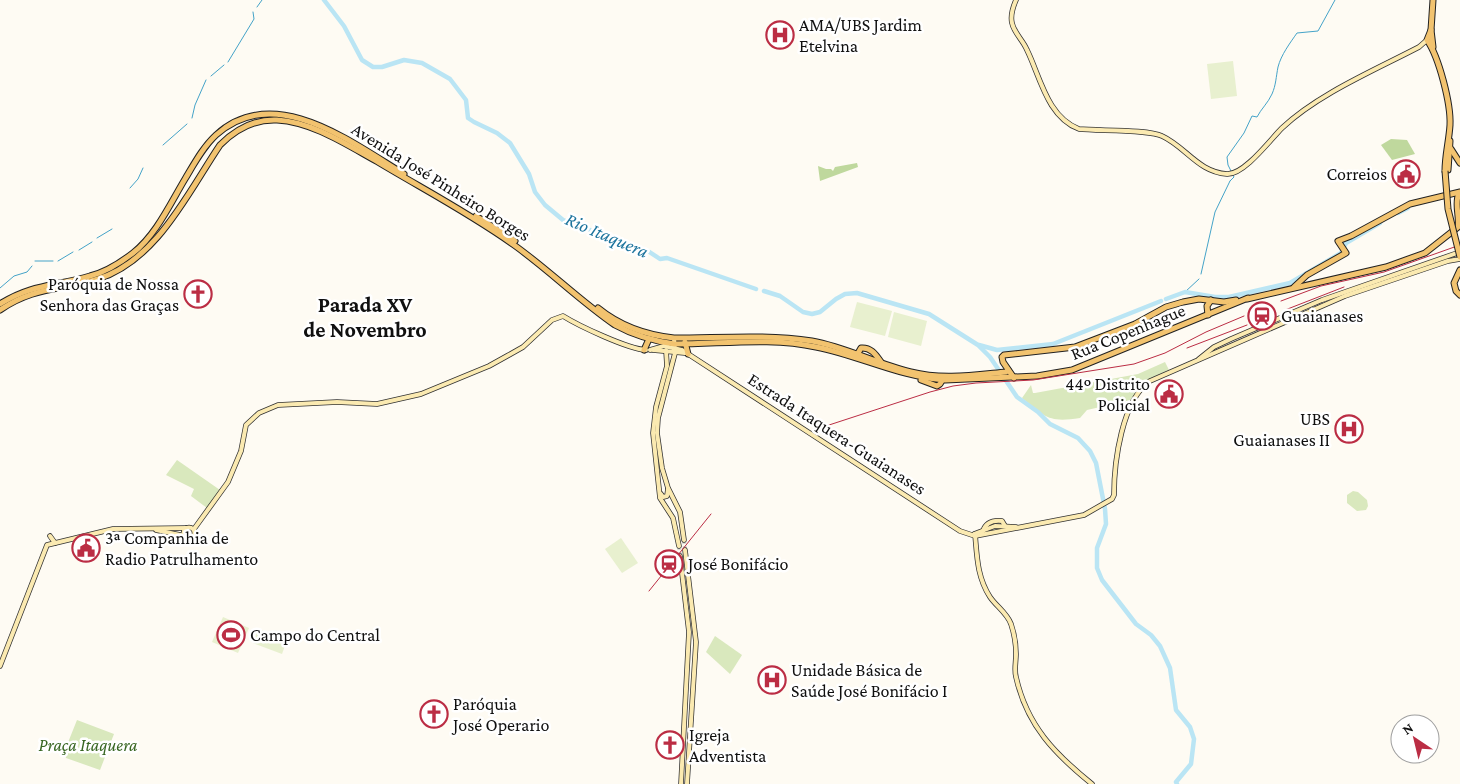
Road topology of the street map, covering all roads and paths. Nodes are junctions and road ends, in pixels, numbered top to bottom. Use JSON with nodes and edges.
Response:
{"nodes":[{"id":1,"x":1016,"y":0,"type":"edge"},
{"id":2,"x":1433,"y":0,"type":"edge"},
{"id":3,"x":1430,"y":41,"type":"junction"},
{"id":4,"x":1449,"y":134,"type":"junction"},
{"id":5,"x":1450,"y":146,"type":"junction"},
{"id":6,"x":1460,"y":163,"type":"edge"},
{"id":7,"x":1447,"y":169,"type":"junction"},
{"id":8,"x":1457,"y":193,"type":"edge"},
{"id":9,"x":1459,"y":214,"type":"edge"},
{"id":10,"x":1460,"y":246,"type":"edge"},
{"id":11,"x":1460,"y":252,"type":"edge"},
{"id":12,"x":1460,"y":258,"type":"edge"},
{"id":13,"x":1460,"y":270,"type":"edge"},
{"id":14,"x":1294,"y":287,"type":"junction"},
{"id":15,"x":1460,"y":295,"type":"edge"},
{"id":16,"x":1248,"y":298,"type":"junction"},
{"id":17,"x":1211,"y":300,"type":"junction"},
{"id":18,"x":1219,"y":301,"type":"junction"},
{"id":19,"x":0,"y":304,"type":"edge"},
{"id":20,"x":1220,"y":309,"type":"junction"},
{"id":21,"x":0,"y":310,"type":"edge"},
{"id":22,"x":1209,"y":312,"type":"junction"},
{"id":23,"x":652,"y":335,"type":"junction"},
{"id":24,"x":1233,"y":338,"type":"junction"},
{"id":25,"x":648,"y":340,"type":"junction"},
{"id":26,"x":686,"y":342,"type":"junction"},
{"id":27,"x":1232,"y":345,"type":"junction"},
{"id":28,"x":675,"y":346,"type":"junction"},
{"id":29,"x":667,"y":349,"type":"junction"},
{"id":30,"x":647,"y":350,"type":"junction"},
{"id":31,"x":688,"y":354,"type":"junction"},
{"id":32,"x":857,"y":355,"type":"junction"},
{"id":33,"x":1196,"y":361,"type":"junction"},
{"id":34,"x":666,"y":362,"type":"junction"},
{"id":35,"x":673,"y":363,"type":"junction"},
{"id":36,"x":1007,"y":371,"type":"junction"},
{"id":37,"x":998,"y":375,"type":"junction"},
{"id":38,"x":943,"y":378,"type":"junction"},
{"id":39,"x":1012,"y":378,"type":"junction"},
{"id":40,"x":668,"y":488,"type":"junction"},
{"id":41,"x":658,"y":490,"type":"junction"},
{"id":42,"x":676,"y":504,"type":"junction"},
{"id":43,"x":668,"y":510,"type":"junction"},
{"id":44,"x":988,"y":523,"type":"junction"},
{"id":45,"x":1005,"y":526,"type":"junction"},
{"id":46,"x":1021,"y":527,"type":"junction"},
{"id":47,"x":190,"y":528,"type":"junction"},
{"id":48,"x":152,"y":529,"type":"junction"},
{"id":49,"x":988,"y":529,"type":"junction"},
{"id":50,"x":983,"y":531,"type":"junction"},
{"id":51,"x":999,"y":532,"type":"junction"},
{"id":52,"x":993,"y":533,"type":"junction"},
{"id":53,"x":974,"y":535,"type":"junction"},
{"id":54,"x":50,"y":536,"type":"dead end"},
{"id":55,"x":185,"y":536,"type":"junction"},
{"id":56,"x":684,"y":540,"type":"tunnel mouth"},
{"id":57,"x":55,"y":543,"type":"junction"},
{"id":58,"x":679,"y":546,"type":"tunnel mouth"},
{"id":59,"x":685,"y":550,"type":"tunnel mouth"},
{"id":60,"x":680,"y":556,"type":"tunnel mouth"},
{"id":61,"x":0,"y":666,"type":"edge"},
{"id":62,"x":681,"y":778,"type":"junction"},
{"id":63,"x":687,"y":783,"type":"edge"},
{"id":64,"x":680,"y":784,"type":"edge"},
{"id":65,"x":1092,"y":784,"type":"edge"}],
"edges":[{"from":1,"to":3,"type":"main road"},
{"from":2,"to":3,"type":"main road"},
{"from":3,"to":4,"type":"main road"},
{"from":4,"to":5,"type":"main road"},
{"from":4,"to":7,"type":"main road"},
{"from":5,"to":6,"type":"main road"},
{"from":5,"to":7,"type":"main road"},
{"from":6,"to":7,"type":"main road"},
{"from":7,"to":10,"type":"main road","bridge":true},
{"from":7,"to":12,"type":"main road","bridge":true},
{"from":8,"to":9,"type":"main road"},
{"from":8,"to":14,"type":"main road"},
{"from":9,"to":14,"type":"main road"},
{"from":11,"to":24,"type":"main road"},
{"from":12,"to":27,"type":"main road"},
{"from":13,"to":15,"type":"main road"},
{"from":14,"to":16,"type":"main road"},
{"from":16,"to":18,"type":"main road"},
{"from":16,"to":20,"type":"main road","name":"Rua Copenhague"},
{"from":17,"to":18,"type":"main road"},
{"from":17,"to":22,"type":"main road"},
{"from":17,"to":36,"type":"main road"},
{"from":18,"to":20,"type":"main road"},
{"from":19,"to":23,"type":"main road","name":"Avenida José Pinheiro Borges"},
{"from":20,"to":22,"type":"main road","name":"Rua Copenhague"},
{"from":21,"to":25,"type":"main road","name":"Avenida José Pinheiro Borges"},
{"from":22,"to":39,"type":"main road","name":"Rua Copenhague"},
{"from":23,"to":25,"type":"main road"},
{"from":23,"to":28,"type":"main road","name":"Avenida José Pinheiro Borges"},
{"from":24,"to":27,"type":"main road"},
{"from":24,"to":33,"type":"main road"},
{"from":25,"to":28,"type":"main road","name":"Avenida José Pinheiro Borges"},
{"from":25,"to":30,"type":"main road"},
{"from":26,"to":28,"type":"main road","name":"Avenida José Pinheiro Borges"},
{"from":26,"to":31,"type":"main road"},
{"from":26,"to":32,"type":"main road","name":"Avenida José Pinheiro Borges"},
{"from":27,"to":33,"type":"main road"},
{"from":28,"to":29,"type":"main road","name":"Estrada Itaquera-Guaianases"},
{"from":28,"to":31,"type":"main road","name":"Estrada Itaquera-Guaianases"},
{"from":28,"to":35,"type":"main road"},
{"from":29,"to":30,"type":"main road","name":"Estrada Itaquera-Guaianases"},
{"from":29,"to":34,"type":"main road"},
{"from":30,"to":47,"type":"main road","name":"Estrada Itaquera-Guaianases"},
{"from":31,"to":53,"type":"main road","name":"Estrada Itaquera-Guaianases"},
{"from":32,"to":38,"type":"main road","name":"Avenida José Pinheiro Borges"},
{"from":32,"to":38,"type":"main road"},
{"from":33,"to":46,"type":"main road"},
{"from":34,"to":35,"type":"main road"},
{"from":34,"to":41,"type":"main road"},
{"from":35,"to":40,"type":"main road"},
{"from":36,"to":37,"type":"main road"},
{"from":36,"to":39,"type":"main road"},
{"from":37,"to":38,"type":"main road"},
{"from":37,"to":39,"type":"main road","name":"Rua Copenhague"},
{"from":40,"to":41,"type":"main road"},
{"from":40,"to":42,"type":"main road"},
{"from":41,"to":43,"type":"main road"},
{"from":42,"to":43,"type":"main road"},
{"from":42,"to":56,"type":"main road"},
{"from":43,"to":58,"type":"main road"},
{"from":44,"to":45,"type":"main road"},
{"from":44,"to":49,"type":"main road"},
{"from":44,"to":50,"type":"main road"},
{"from":45,"to":46,"type":"main road"},
{"from":45,"to":49,"type":"main road"},
{"from":45,"to":51,"type":"main road"},
{"from":46,"to":51,"type":"main road"},
{"from":47,"to":48,"type":"main road"},
{"from":47,"to":55,"type":"main road"},
{"from":47,"to":55,"type":"main road","name":"Estrada Itaquera-Guaianases"},
{"from":48,"to":55,"type":"main road"},
{"from":48,"to":57,"type":"main road"},
{"from":49,"to":50,"type":"main road"},
{"from":49,"to":52,"type":"main road"},
{"from":50,"to":53,"type":"main road"},
{"from":51,"to":52,"type":"main road"},
{"from":52,"to":53,"type":"main road"},
{"from":53,"to":65,"type":"main road"},
{"from":54,"to":57,"type":"main road"},
{"from":57,"to":61,"type":"main road"},
{"from":59,"to":63,"type":"main road"},
{"from":60,"to":62,"type":"main road"},
{"from":62,"to":63,"type":"main road"},
{"from":62,"to":64,"type":"main road"}]}
